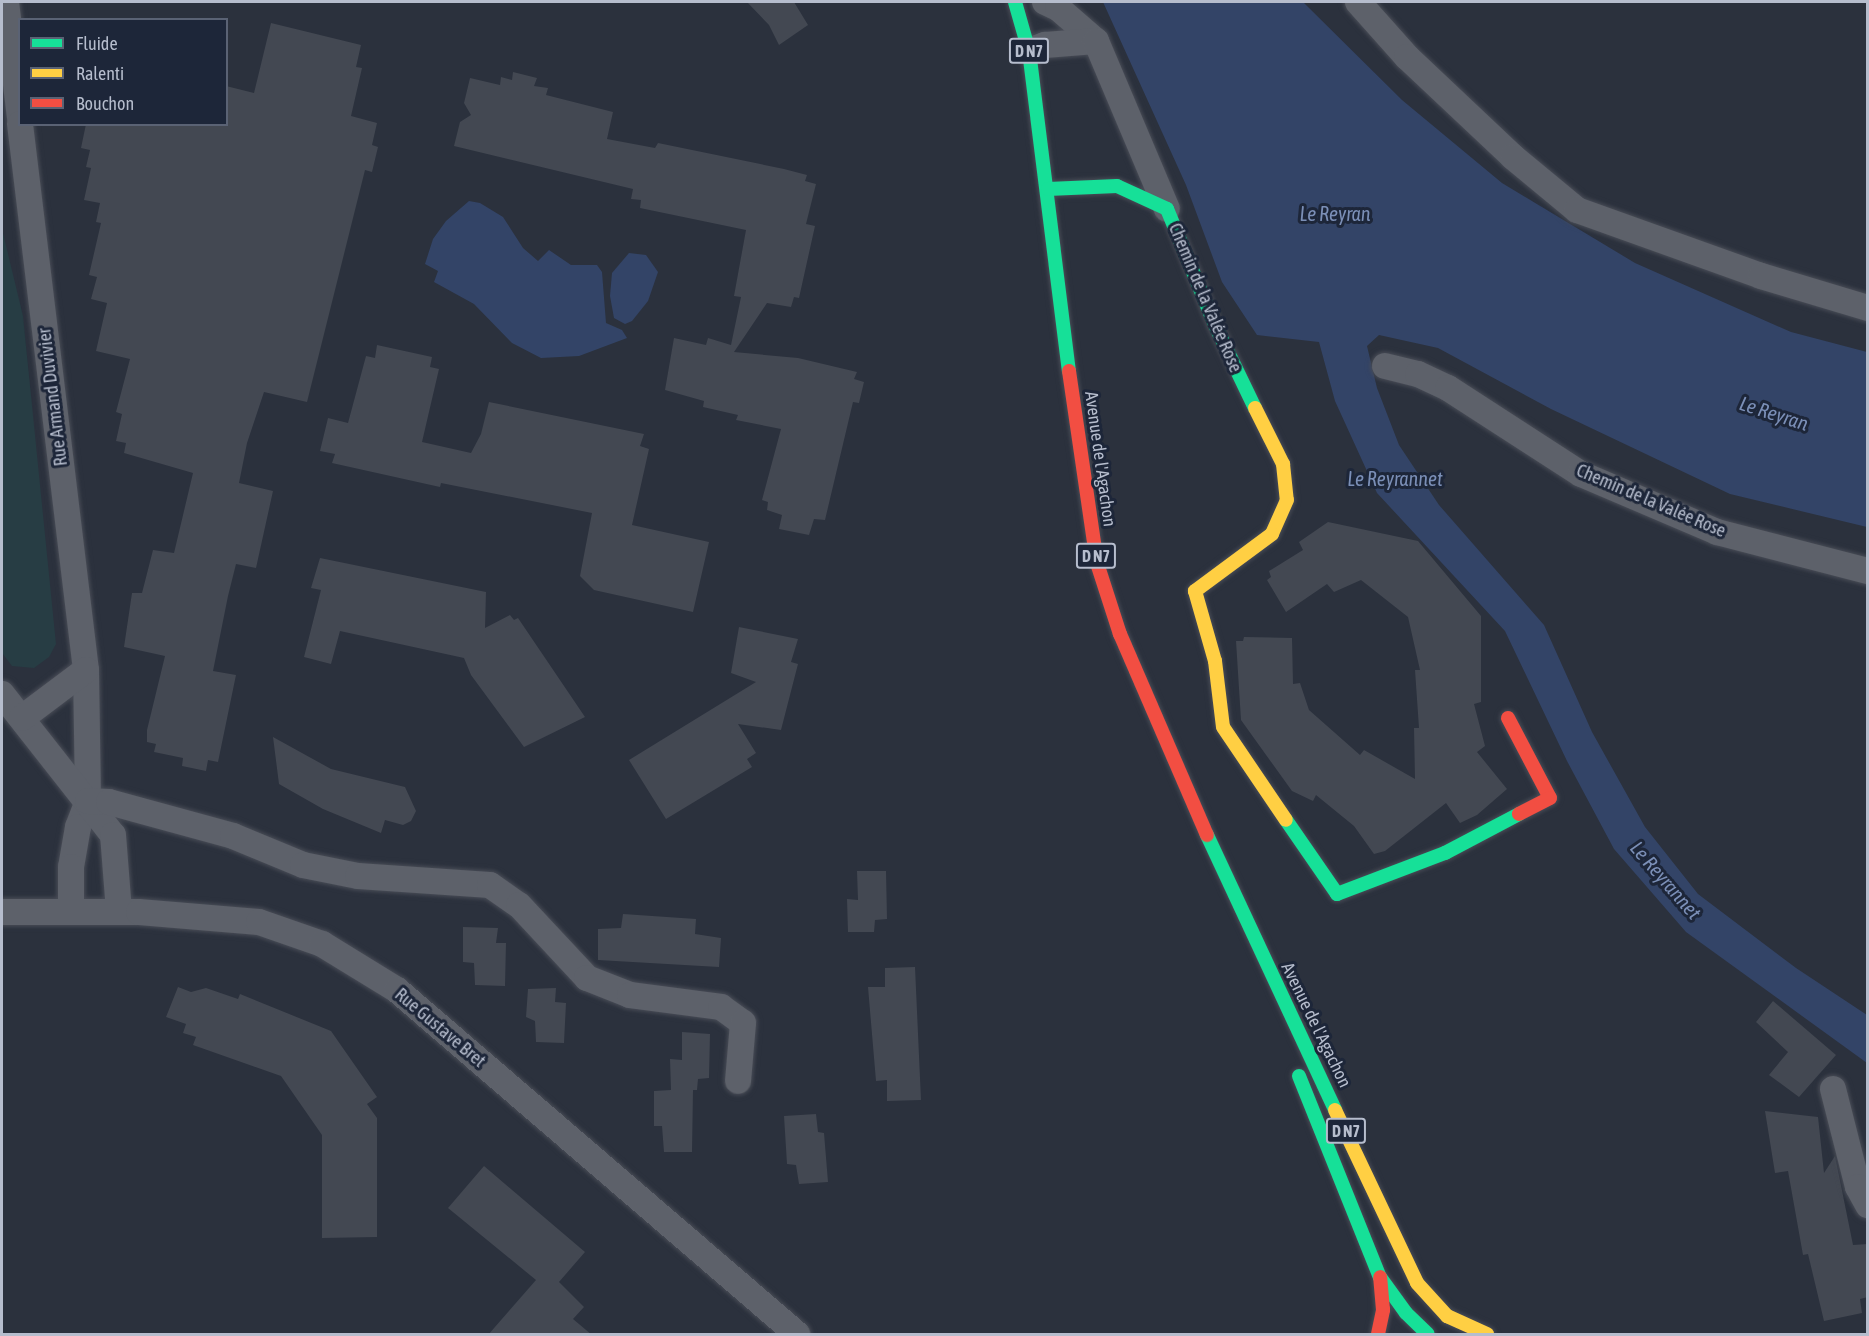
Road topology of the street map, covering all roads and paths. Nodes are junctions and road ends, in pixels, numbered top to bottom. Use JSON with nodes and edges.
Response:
{"nodes":[{"id":1,"x":6,"y":2,"type":"edge"},
{"id":2,"x":1015,"y":2,"type":"edge"},
{"id":3,"x":1045,"y":2,"type":"edge"},
{"id":4,"x":1358,"y":2,"type":"edge"},
{"id":5,"x":1096,"y":41,"type":"junction"},
{"id":6,"x":1029,"y":51,"type":"junction"},
{"id":7,"x":18,"y":101,"type":"edge"},
{"id":8,"x":20,"y":126,"type":"edge"},
{"id":9,"x":1048,"y":189,"type":"junction"},
{"id":10,"x":1167,"y":209,"type":"junction"},
{"id":11,"x":1868,"y":308,"type":"edge"},
{"id":12,"x":1384,"y":366,"type":"dead end"},
{"id":13,"x":1868,"y":570,"type":"edge"},
{"id":14,"x":86,"y":670,"type":"junction"},
{"id":15,"x":2,"y":694,"type":"edge"},
{"id":16,"x":22,"y":718,"type":"junction"},
{"id":17,"x":1509,"y":718,"type":"dead end"},
{"id":18,"x":88,"y":801,"type":"junction"},
{"id":19,"x":1235,"y":899,"type":"junction"},
{"id":20,"x":2,"y":912,"type":"edge"},
{"id":21,"x":71,"y":912,"type":"junction"},
{"id":22,"x":119,"y":912,"type":"junction"},
{"id":23,"x":1288,"y":1044,"type":"dead end"},
{"id":24,"x":1296,"y":1067,"type":"dead end"},
{"id":25,"x":738,"y":1081,"type":"dead end"},
{"id":26,"x":1833,"y":1089,"type":"dead end"},
{"id":27,"x":1868,"y":1205,"type":"edge"},
{"id":28,"x":1380,"y":1277,"type":"junction"},
{"id":29,"x":797,"y":1335,"type":"edge"},
{"id":30,"x":1378,"y":1335,"type":"edge"},
{"id":31,"x":1428,"y":1335,"type":"edge"},
{"id":32,"x":1487,"y":1335,"type":"edge"}],
"edges":[{"from":1,"to":7,"type":"street"},
{"from":2,"to":6,"type":"main road","name":"Avenue de l'Agachon","number":"D N7"},
{"from":3,"to":5,"type":"street","name":"Chemin de la Valée Rose"},
{"from":4,"to":11,"type":"street"},
{"from":5,"to":6,"type":"street"},
{"from":5,"to":10,"type":"street","name":"Chemin de la Valée Rose"},
{"from":6,"to":9,"type":"main road","name":"Avenue de l'Agachon","number":"D N7"},
{"from":8,"to":14,"type":"street","name":"Rue Armand Duvivier"},
{"from":9,"to":10,"type":"main road","name":"Chemin de la Valée Rose"},
{"from":9,"to":19,"type":"main road","name":"Avenue de l'Agachon","number":"D N7"},
{"from":10,"to":17,"type":"main road","name":"Chemin de la Valée Rose"},
{"from":12,"to":13,"type":"street","name":"Chemin de la Valée Rose"},
{"from":14,"to":16,"type":"street"},
{"from":14,"to":18,"type":"street","name":"Rue Armand Duvivier"},
{"from":15,"to":16,"type":"street"},
{"from":16,"to":18,"type":"street"},
{"from":18,"to":21,"type":"street"},
{"from":18,"to":22,"type":"street"},
{"from":18,"to":25,"type":"street"},
{"from":19,"to":23,"type":"main road","name":"Avenue de l'Agachon","number":"D N7"},
{"from":19,"to":32,"type":"main road","name":"Avenue de l'Agachon","number":"D N7"},
{"from":20,"to":21,"type":"street","name":"Rue Gustave Bret"},
{"from":21,"to":22,"type":"street","name":"Rue Gustave Bret"},
{"from":22,"to":29,"type":"street","name":"Rue Gustave Bret"},
{"from":24,"to":28,"type":"main road","name":"Avenue de l'Agachon","number":"D N7"},
{"from":26,"to":27,"type":"street"},
{"from":28,"to":30,"type":"main road"},
{"from":28,"to":31,"type":"main road","name":"Avenue de l'Agachon","number":"D N7"}]}
